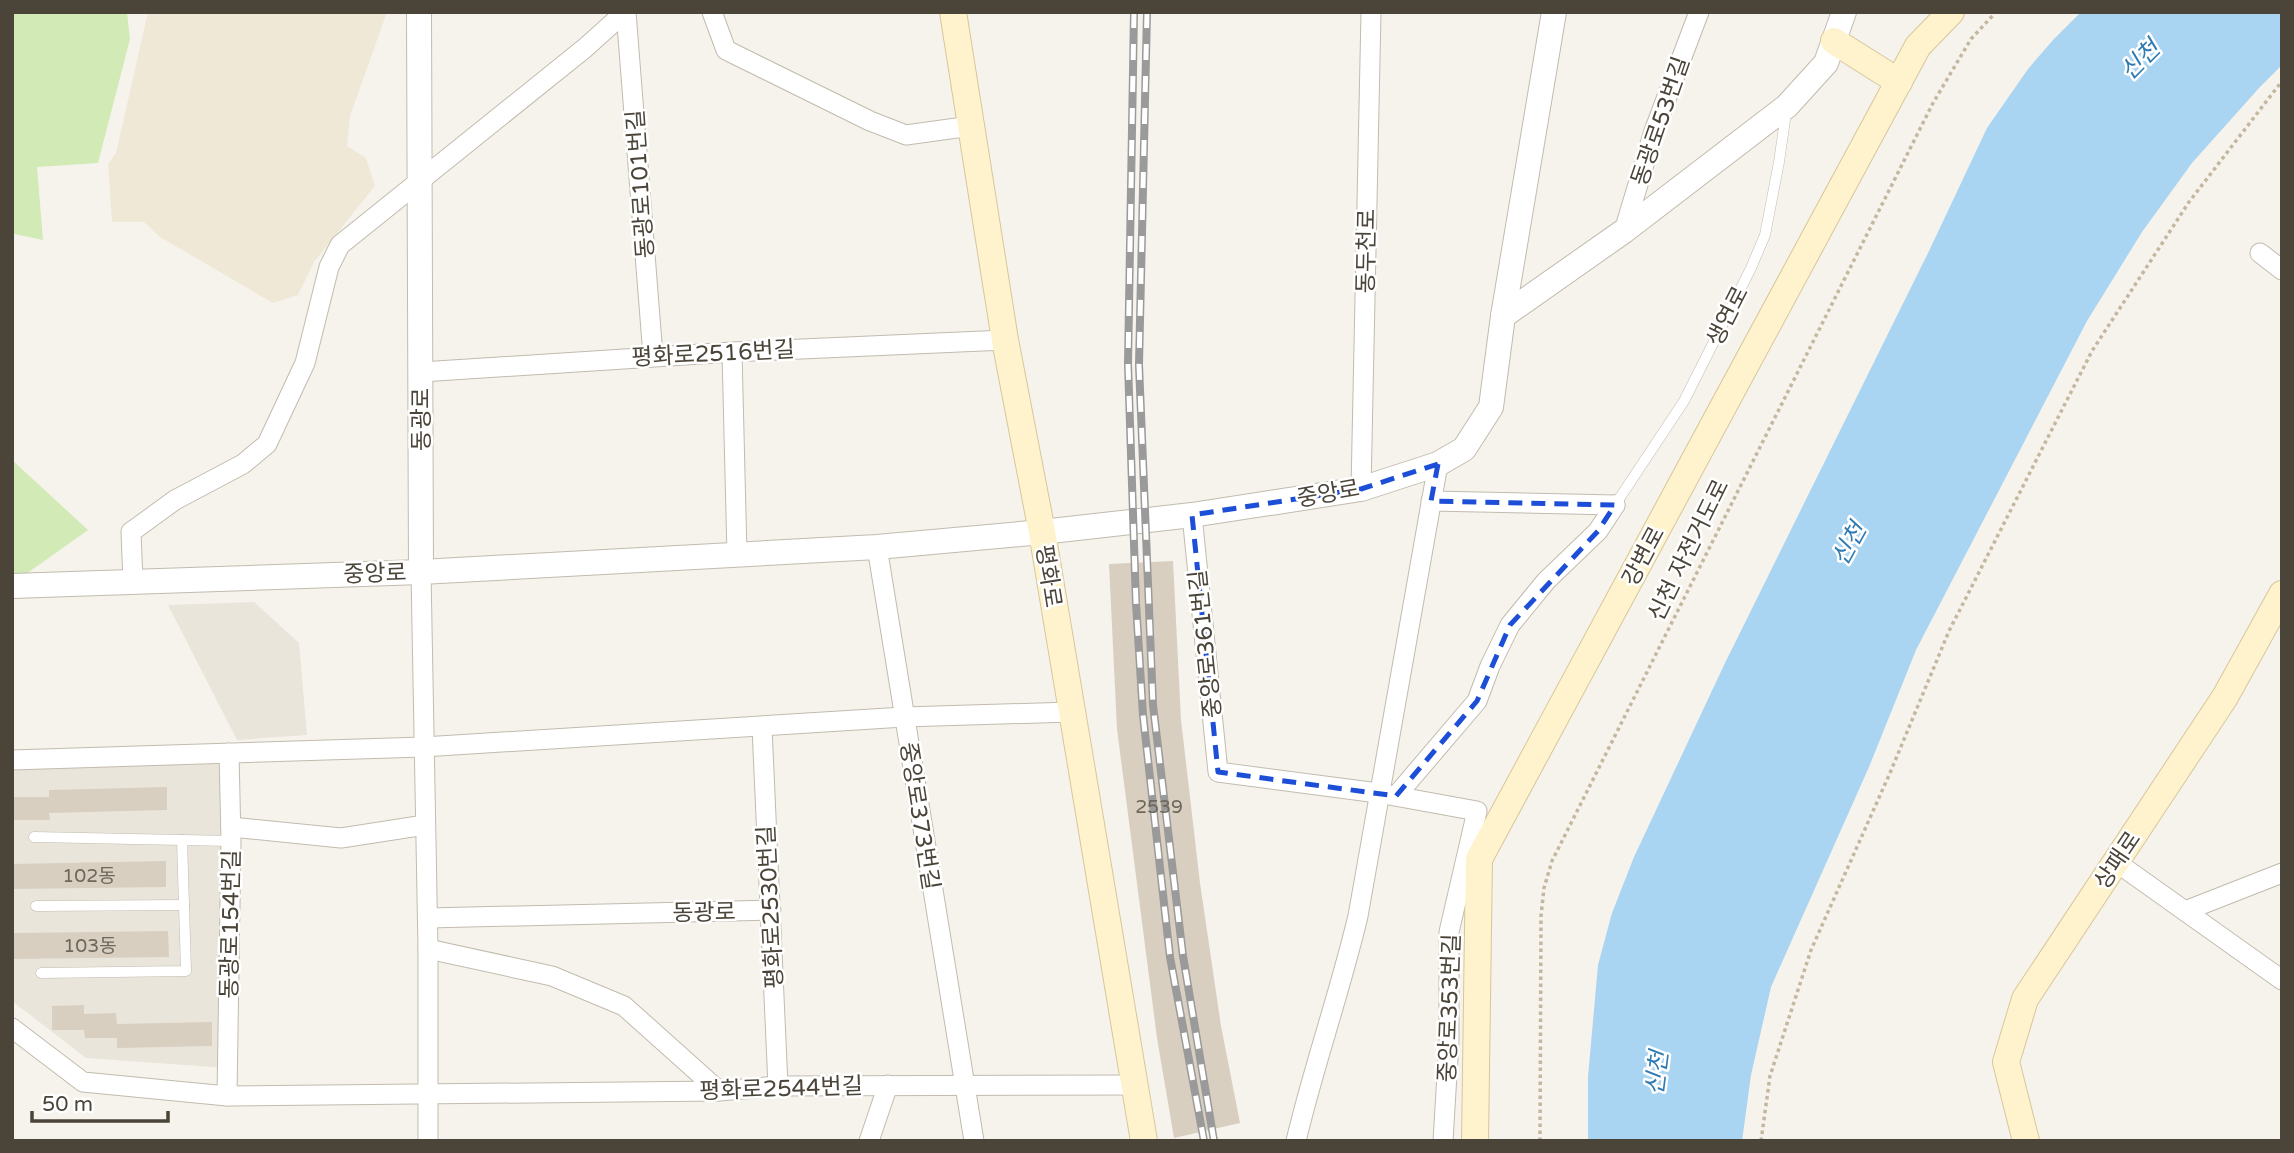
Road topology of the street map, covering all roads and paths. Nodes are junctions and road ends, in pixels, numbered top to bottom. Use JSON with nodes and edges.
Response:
{"nodes":[{"id":1,"x":419,"y":12,"type":"edge"},
{"id":2,"x":626,"y":12,"type":"edge"},
{"id":3,"x":712,"y":12,"type":"edge"},
{"id":4,"x":953,"y":12,"type":"edge"},
{"id":5,"x":1371,"y":12,"type":"edge"},
{"id":6,"x":1554,"y":12,"type":"edge"},
{"id":7,"x":1699,"y":12,"type":"edge"},
{"id":8,"x":1844,"y":12,"type":"edge"},
{"id":9,"x":1951,"y":12,"type":"edge"},
{"id":10,"x":1996,"y":12,"type":"edge"},
{"id":11,"x":1834,"y":41,"type":"junction"},
{"id":12,"x":2282,"y":81,"type":"edge"},
{"id":13,"x":1899,"y":82,"type":"junction"},
{"id":14,"x":1787,"y":106,"type":"junction"},
{"id":15,"x":971,"y":126,"type":"junction"},
{"id":16,"x":420,"y":179,"type":"junction"},
{"id":17,"x":1624,"y":231,"type":"junction"},
{"id":18,"x":2260,"y":253,"type":"dead end"},
{"id":19,"x":2282,"y":271,"type":"edge"},
{"id":20,"x":1503,"y":316,"type":"junction"},
{"id":21,"x":1005,"y":340,"type":"junction"},
{"id":22,"x":732,"y":352,"type":"junction"},
{"id":23,"x":653,"y":356,"type":"junction"},
{"id":24,"x":421,"y":372,"type":"junction"},
{"id":25,"x":1438,"y":464,"type":"junction"},
{"id":26,"x":1361,"y":489,"type":"junction"},
{"id":27,"x":1431,"y":501,"type":"junction"},
{"id":28,"x":1615,"y":505,"type":"junction"},
{"id":29,"x":1192,"y":515,"type":"junction"},
{"id":30,"x":1042,"y":532,"type":"junction"},
{"id":31,"x":877,"y":547,"type":"junction"},
{"id":32,"x":737,"y":555,"type":"junction"},
{"id":33,"x":421,"y":572,"type":"junction"},
{"id":34,"x":133,"y":582,"type":"junction"},
{"id":35,"x":12,"y":586,"type":"edge"},
{"id":36,"x":2282,"y":594,"type":"edge"},
{"id":37,"x":1071,"y":712,"type":"junction"},
{"id":38,"x":904,"y":718,"type":"junction"},
{"id":39,"x":762,"y":727,"type":"junction"},
{"id":40,"x":423,"y":747,"type":"junction"},
{"id":41,"x":229,"y":752,"type":"junction"},
{"id":42,"x":12,"y":760,"type":"edge"},
{"id":43,"x":1218,"y":772,"type":"joint"},
{"id":44,"x":1387,"y":795,"type":"junction"},
{"id":45,"x":425,"y":825,"type":"junction"},
{"id":46,"x":231,"y":834,"type":"junction"},
{"id":47,"x":34,"y":837,"type":"dead end"},
{"id":48,"x":182,"y":840,"type":"junction"},
{"id":49,"x":2116,"y":862,"type":"junction"},
{"id":50,"x":2282,"y":873,"type":"edge"},
{"id":51,"x":184,"y":905,"type":"junction"},
{"id":52,"x":36,"y":906,"type":"dead end"},
{"id":53,"x":771,"y":910,"type":"junction"},
{"id":54,"x":2185,"y":911,"type":"junction"},
{"id":55,"x":428,"y":918,"type":"junction"},
{"id":56,"x":428,"y":949,"type":"junction"},
{"id":57,"x":41,"y":974,"type":"dead end"},
{"id":58,"x":2282,"y":980,"type":"edge"},
{"id":59,"x":12,"y":1028,"type":"edge"},
{"id":60,"x":888,"y":1085,"type":"junction"},
{"id":61,"x":965,"y":1085,"type":"junction"},
{"id":62,"x":1135,"y":1085,"type":"junction"},
{"id":63,"x":778,"y":1086,"type":"junction"},
{"id":64,"x":719,"y":1091,"type":"junction"},
{"id":65,"x":427,"y":1093,"type":"junction"},
{"id":66,"x":227,"y":1096,"type":"junction"},
{"id":67,"x":428,"y":1141,"type":"edge"},
{"id":68,"x":869,"y":1141,"type":"edge"},
{"id":69,"x":974,"y":1141,"type":"edge"},
{"id":70,"x":1144,"y":1141,"type":"edge"},
{"id":71,"x":1296,"y":1141,"type":"edge"},
{"id":72,"x":1443,"y":1141,"type":"edge"},
{"id":73,"x":1475,"y":1141,"type":"edge"},
{"id":74,"x":1540,"y":1141,"type":"edge"},
{"id":75,"x":1762,"y":1141,"type":"edge"},
{"id":76,"x":2026,"y":1141,"type":"edge"}],
"edges":[{"from":1,"to":16,"type":"street","name":"동광로"},
{"from":2,"to":16,"type":"street"},
{"from":2,"to":23,"type":"street","name":"동광로101번길"},
{"from":3,"to":15,"type":"street"},
{"from":4,"to":15,"type":"main road","name":"평화로"},
{"from":5,"to":26,"type":"street","name":"동두천로"},
{"from":6,"to":20,"type":"street","name":"중앙로"},
{"from":7,"to":17,"type":"street","name":"동광로53번길"},
{"from":8,"to":11,"type":"street"},
{"from":9,"to":13,"type":"main road","name":"강변로"},
{"from":10,"to":74,"type":"path","name":"신천 자전거도로"},
{"from":11,"to":13,"type":"main road"},
{"from":11,"to":14,"type":"street"},
{"from":12,"to":75,"type":"path"},
{"from":13,"to":73,"type":"main road","name":"강변로"},
{"from":14,"to":17,"type":"street"},
{"from":14,"to":28,"type":"lane","name":"생연로"},
{"from":15,"to":21,"type":"main road","name":"평화로"},
{"from":16,"to":24,"type":"street","name":"동광로"},
{"from":16,"to":34,"type":"street"},
{"from":17,"to":20,"type":"street"},
{"from":18,"to":19,"type":"street"},
{"from":20,"to":25,"type":"street","name":"중앙로"},
{"from":21,"to":22,"type":"street","name":"평화로2516번길"},
{"from":21,"to":30,"type":"main road","name":"평화로"},
{"from":22,"to":23,"type":"street","name":"평화로2516번길"},
{"from":22,"to":32,"type":"street"},
{"from":23,"to":24,"type":"street","name":"평화로2516번길"},
{"from":24,"to":33,"type":"street","name":"동광로"},
{"from":25,"to":26,"type":"street","name":"중앙로"},
{"from":25,"to":27,"type":"street"},
{"from":26,"to":29,"type":"street","name":"중앙로"},
{"from":27,"to":28,"type":"street"},
{"from":27,"to":44,"type":"street"},
{"from":28,"to":44,"type":"street"},
{"from":29,"to":30,"type":"street","name":"중앙로"},
{"from":29,"to":43,"type":"street","name":"중앙로361번길"},
{"from":30,"to":31,"type":"street","name":"중앙로"},
{"from":30,"to":37,"type":"main road","name":"평화로"},
{"from":31,"to":32,"type":"street","name":"중앙로"},
{"from":31,"to":38,"type":"street","name":"중앙로373번길"},
{"from":32,"to":33,"type":"street","name":"중앙로"},
{"from":33,"to":34,"type":"street","name":"중앙로"},
{"from":33,"to":40,"type":"street","name":"동광로"},
{"from":34,"to":35,"type":"street","name":"중앙로"},
{"from":36,"to":49,"type":"main road","name":"상패로"},
{"from":37,"to":38,"type":"street"},
{"from":37,"to":62,"type":"main road","name":"평화로"},
{"from":38,"to":39,"type":"street"},
{"from":38,"to":61,"type":"street","name":"중앙로373번길"},
{"from":39,"to":40,"type":"street"},
{"from":39,"to":53,"type":"street","name":"평화로2530번길"},
{"from":40,"to":41,"type":"street"},
{"from":40,"to":45,"type":"street","name":"동광로"},
{"from":41,"to":42,"type":"street"},
{"from":41,"to":46,"type":"street","name":"동광로154번길"},
{"from":43,"to":44,"type":"street","name":"중앙로353번길"},
{"from":44,"to":71,"type":"street"},
{"from":44,"to":72,"type":"street","name":"중앙로353번길"},
{"from":45,"to":46,"type":"street"},
{"from":45,"to":55,"type":"street","name":"동광로"},
{"from":46,"to":48,"type":"lane"},
{"from":46,"to":66,"type":"street","name":"동광로154번길"},
{"from":47,"to":48,"type":"lane"},
{"from":48,"to":51,"type":"lane"},
{"from":49,"to":54,"type":"street"},
{"from":49,"to":76,"type":"main road","name":"상패로"},
{"from":50,"to":54,"type":"street"},
{"from":51,"to":52,"type":"lane"},
{"from":51,"to":57,"type":"lane"},
{"from":53,"to":55,"type":"street","name":"동광로"},
{"from":53,"to":63,"type":"street","name":"평화로2530번길"},
{"from":54,"to":58,"type":"street"},
{"from":55,"to":56,"type":"street","name":"동광로"},
{"from":56,"to":64,"type":"street"},
{"from":56,"to":65,"type":"street","name":"동광로"},
{"from":59,"to":66,"type":"street","name":"평화로2544번길"},
{"from":60,"to":61,"type":"street","name":"평화로2544번길"},
{"from":60,"to":63,"type":"street","name":"평화로2544번길"},
{"from":60,"to":68,"type":"street"},
{"from":61,"to":62,"type":"street","name":"평화로2544번길"},
{"from":61,"to":69,"type":"street","name":"중앙로373번길"},
{"from":62,"to":70,"type":"main road","name":"평화로"},
{"from":63,"to":64,"type":"street","name":"평화로2544번길"},
{"from":64,"to":65,"type":"street","name":"평화로2544번길"},
{"from":65,"to":66,"type":"street","name":"평화로2544번길"},
{"from":65,"to":67,"type":"street","name":"동광로"}]}
